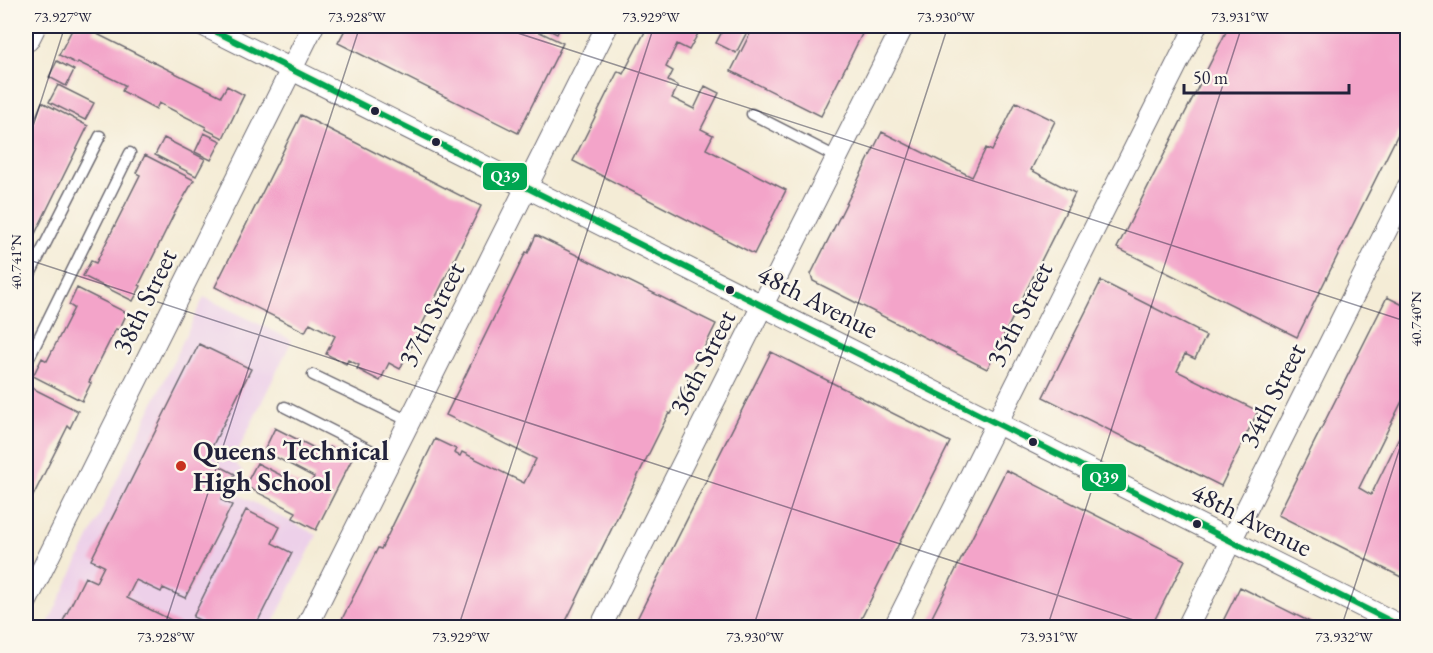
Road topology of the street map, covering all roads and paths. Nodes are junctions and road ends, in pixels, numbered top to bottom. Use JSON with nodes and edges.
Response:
{"nodes":[{"id":1,"x":32,"y":26,"type":"edge"},
{"id":2,"x":205,"y":26,"type":"edge"},
{"id":3,"x":313,"y":26,"type":"edge"},
{"id":4,"x":607,"y":26,"type":"edge"},
{"id":5,"x":903,"y":26,"type":"edge"},
{"id":6,"x":1196,"y":26,"type":"edge"},
{"id":7,"x":26,"y":38,"type":"edge"},
{"id":8,"x":291,"y":69,"type":"junction"},
{"id":9,"x":752,"y":114,"type":"dead end"},
{"id":10,"x":100,"y":136,"type":"dead end"},
{"id":11,"x":130,"y":153,"type":"dead end"},
{"id":12,"x":836,"y":157,"type":"junction"},
{"id":13,"x":526,"y":187,"type":"junction"},
{"id":14,"x":1407,"y":187,"type":"edge"},
{"id":15,"x":31,"y":259,"type":"edge"},
{"id":16,"x":26,"y":282,"type":"edge"},
{"id":17,"x":762,"y":305,"type":"junction"},
{"id":18,"x":26,"y":364,"type":"edge"},
{"id":19,"x":313,"y":375,"type":"dead end"},
{"id":20,"x":285,"y":407,"type":"dead end"},
{"id":21,"x":409,"y":421,"type":"junction"},
{"id":22,"x":997,"y":423,"type":"junction"},
{"id":23,"x":390,"y":460,"type":"junction"},
{"id":24,"x":1231,"y":540,"type":"junction"},
{"id":25,"x":26,"y":602,"type":"edge"},
{"id":26,"x":306,"y":627,"type":"edge"},
{"id":27,"x":600,"y":627,"type":"edge"},
{"id":28,"x":894,"y":627,"type":"edge"},
{"id":29,"x":1187,"y":627,"type":"edge"},
{"id":30,"x":1405,"y":627,"type":"edge"}],
"edges":[{"from":1,"to":7,"type":"street"},
{"from":2,"to":8,"type":"street","name":"48th Avenue"},
{"from":3,"to":8,"type":"street","name":"38th Street"},
{"from":4,"to":13,"type":"street","name":"37th Street"},
{"from":5,"to":12,"type":"street","name":"36th Street"},
{"from":6,"to":22,"type":"street","name":"35th Street"},
{"from":8,"to":13,"type":"street","name":"48th Avenue"},
{"from":8,"to":25,"type":"street","name":"38th Street"},
{"from":9,"to":12,"type":"lane"},
{"from":10,"to":15,"type":"lane"},
{"from":11,"to":18,"type":"lane"},
{"from":12,"to":17,"type":"street","name":"36th Street"},
{"from":13,"to":17,"type":"street","name":"48th Avenue"},
{"from":13,"to":21,"type":"street","name":"37th Street"},
{"from":14,"to":24,"type":"street","name":"34th Street"},
{"from":15,"to":16,"type":"lane"},
{"from":17,"to":22,"type":"street","name":"48th Avenue"},
{"from":17,"to":27,"type":"street","name":"36th Street"},
{"from":19,"to":21,"type":"lane"},
{"from":20,"to":23,"type":"lane"},
{"from":21,"to":23,"type":"street","name":"37th Street"},
{"from":22,"to":24,"type":"street","name":"48th Avenue"},
{"from":22,"to":28,"type":"street","name":"35th Street"},
{"from":23,"to":26,"type":"street","name":"37th Street"},
{"from":24,"to":29,"type":"street","name":"34th Street"},
{"from":24,"to":30,"type":"street","name":"48th Avenue"}]}
